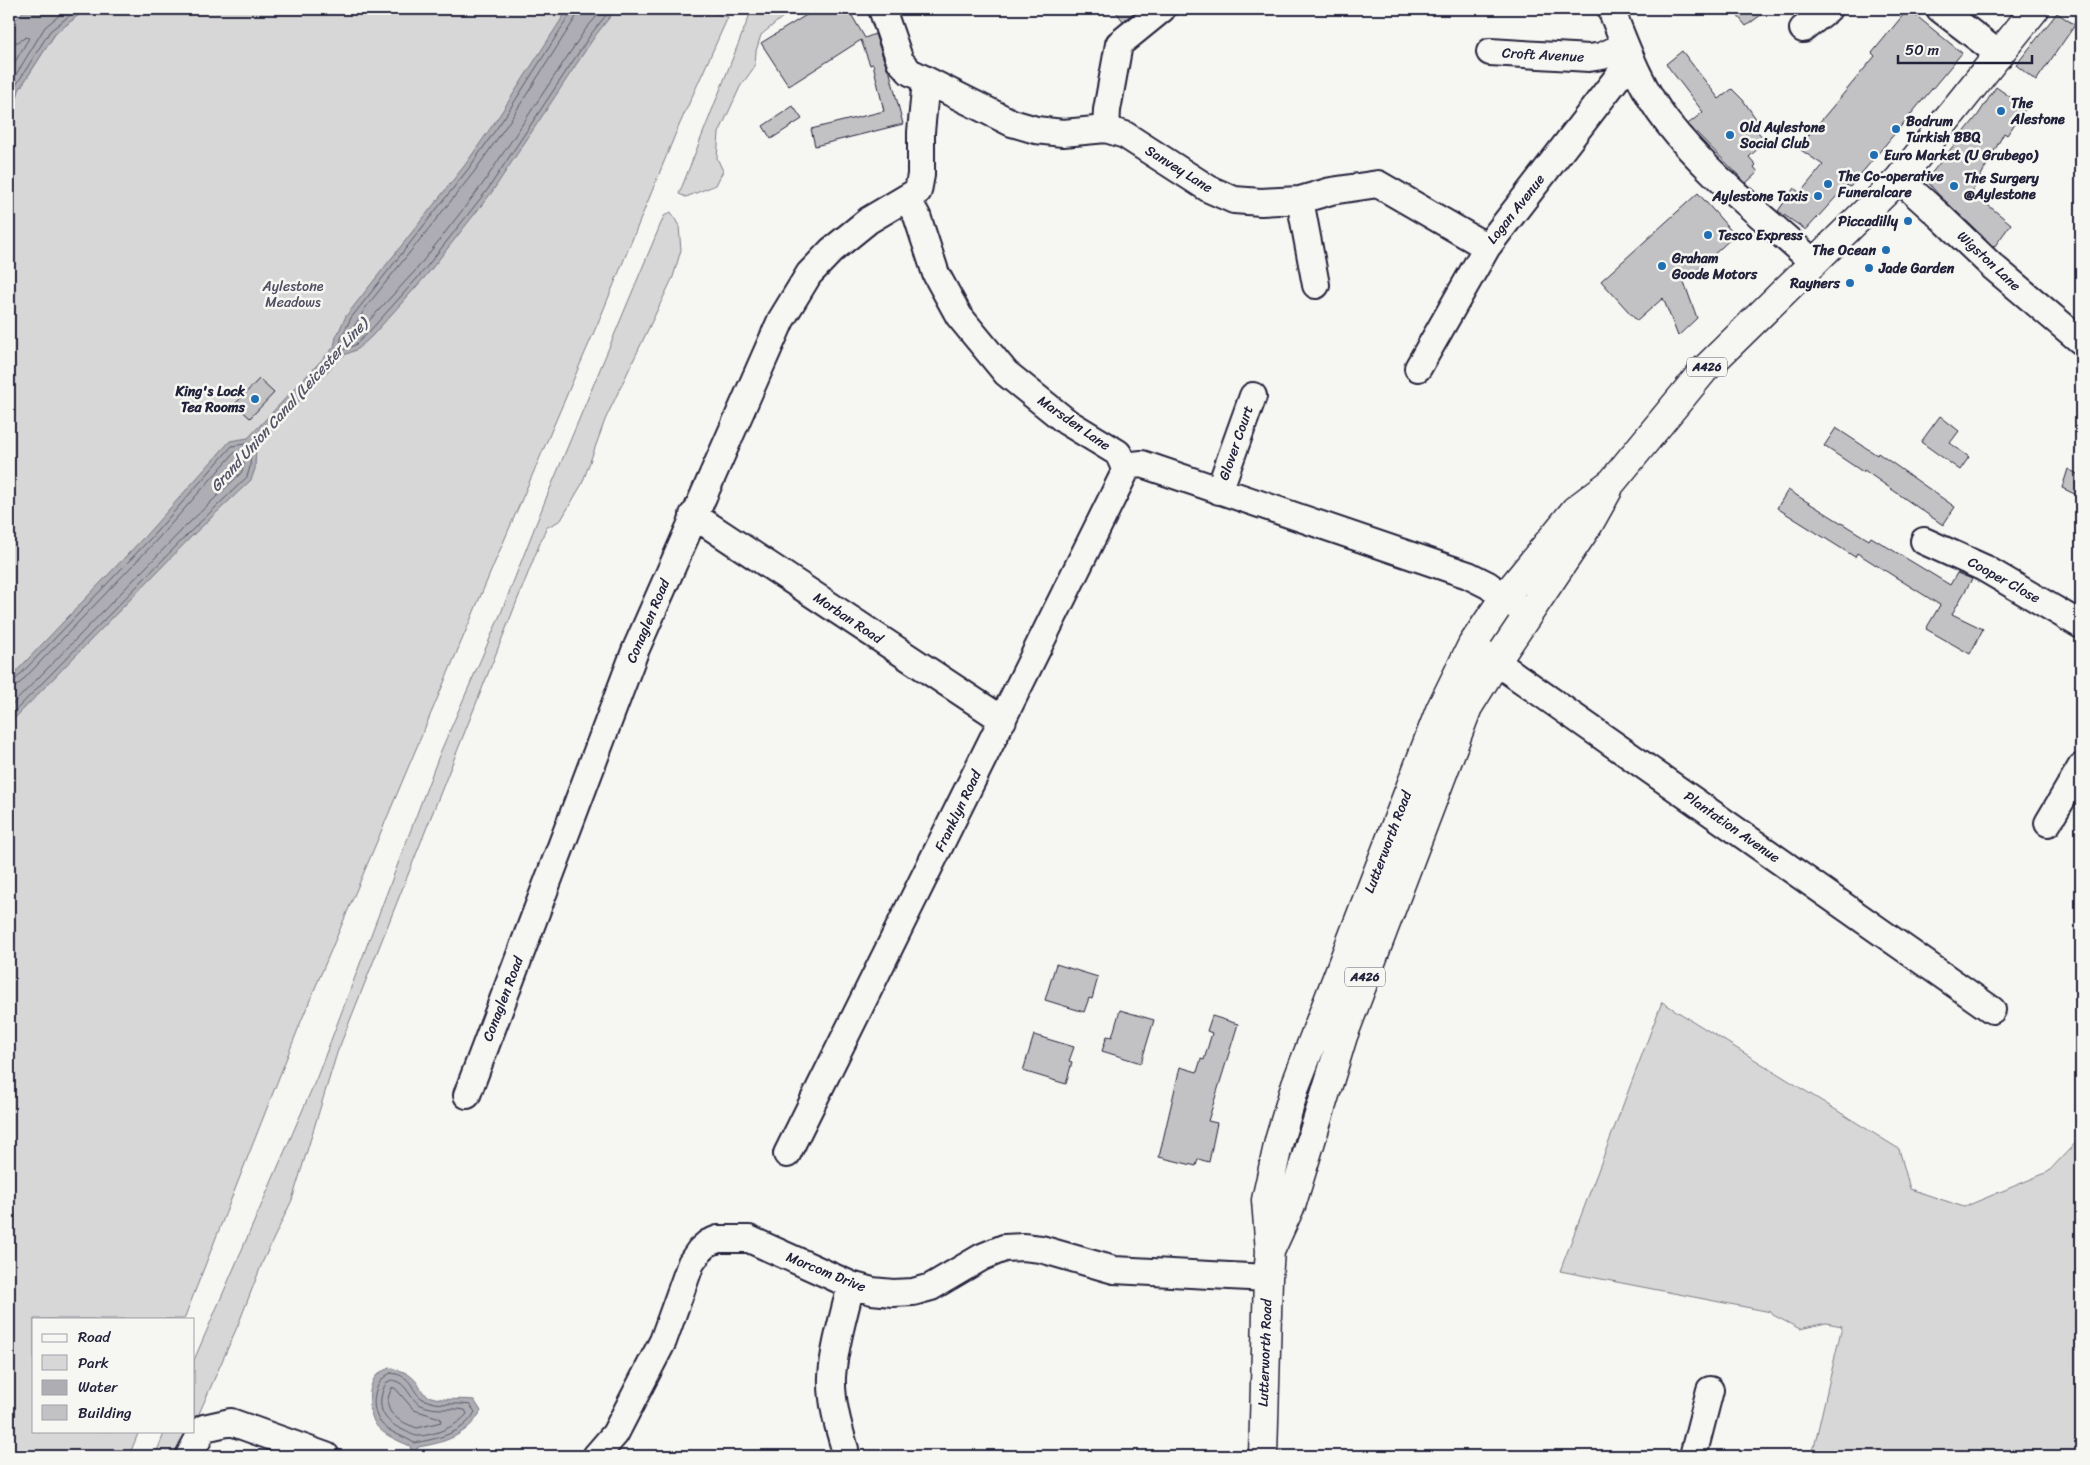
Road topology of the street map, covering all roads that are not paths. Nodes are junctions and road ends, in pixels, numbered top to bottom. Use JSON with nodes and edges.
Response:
{"nodes":[{"id":1,"x":882,"y":9,"type":"edge"},
{"id":2,"x":1162,"y":9,"type":"edge"},
{"id":3,"x":1611,"y":9,"type":"edge"},
{"id":4,"x":1828,"y":9,"type":"edge"},
{"id":5,"x":1940,"y":9,"type":"edge"},
{"id":6,"x":2035,"y":9,"type":"edge"},
{"id":7,"x":1803,"y":29,"type":"dead end"},
{"id":8,"x":1490,"y":52,"type":"dead end"},
{"id":9,"x":1628,"y":53,"type":"junction"},
{"id":10,"x":2000,"y":55,"type":"junction"},
{"id":11,"x":926,"y":80,"type":"junction"},
{"id":12,"x":1106,"y":129,"type":"junction"},
{"id":13,"x":1899,"y":179,"type":"junction"},
{"id":14,"x":907,"y":199,"type":"junction"},
{"id":15,"x":1300,"y":200,"type":"junction"},
{"id":16,"x":1487,"y":247,"type":"junction"},
{"id":17,"x":1813,"y":262,"type":"junction"},
{"id":18,"x":1316,"y":285,"type":"dead end"},
{"id":19,"x":2081,"y":341,"type":"edge"},
{"id":20,"x":1418,"y":368,"type":"dead end"},
{"id":21,"x":1253,"y":396,"type":"dead end"},
{"id":22,"x":1124,"y":466,"type":"junction"},
{"id":23,"x":1219,"y":491,"type":"junction"},
{"id":24,"x":693,"y":515,"type":"junction"},
{"id":25,"x":1924,"y":541,"type":"dead end"},
{"id":26,"x":1562,"y":545,"type":"junction"},
{"id":27,"x":1505,"y":596,"type":"junction"},
{"id":28,"x":1527,"y":614,"type":"junction"},
{"id":29,"x":2081,"y":624,"type":"edge"},
{"id":30,"x":1472,"y":644,"type":"junction"},
{"id":31,"x":1496,"y":662,"type":"junction"},
{"id":32,"x":1003,"y":720,"type":"junction"},
{"id":33,"x":2081,"y":767,"type":"edge"},
{"id":34,"x":2048,"y":823,"type":"dead end"},
{"id":35,"x":1992,"y":1010,"type":"dead end"},
{"id":36,"x":467,"y":1096,"type":"dead end"},
{"id":37,"x":786,"y":1154,"type":"dead end"},
{"id":38,"x":1278,"y":1201,"type":"junction"},
{"id":39,"x":1268,"y":1278,"type":"junction"},
{"id":40,"x":851,"y":1285,"type":"junction"},
{"id":41,"x":1710,"y":1390,"type":"dead end"},
{"id":42,"x":845,"y":1449,"type":"dead end"},
{"id":43,"x":189,"y":1456,"type":"edge"},
{"id":44,"x":326,"y":1456,"type":"edge"},
{"id":45,"x":596,"y":1456,"type":"edge"},
{"id":46,"x":1263,"y":1456,"type":"edge"},
{"id":47,"x":1693,"y":1456,"type":"edge"}],
"edges":[{"from":1,"to":11,"type":"street"},
{"from":2,"to":12,"type":"street"},
{"from":3,"to":9,"type":"street"},
{"from":4,"to":7,"type":"street"},
{"from":5,"to":10,"type":"street"},
{"from":6,"to":10,"type":"main road","number":"A426"},
{"from":8,"to":9,"type":"street","name":"Croft Avenue"},
{"from":9,"to":16,"type":"street","name":"Logan Avenue"},
{"from":9,"to":17,"type":"street"},
{"from":10,"to":13,"type":"main road","number":"A426"},
{"from":11,"to":12,"type":"street","name":"Sanvey Lane"},
{"from":11,"to":14,"type":"street"},
{"from":12,"to":15,"type":"street","name":"Sanvey Lane"},
{"from":13,"to":17,"type":"main road","number":"A426"},
{"from":13,"to":19,"type":"street","name":"Wigston Lane"},
{"from":14,"to":22,"type":"street","name":"Marsden Lane"},
{"from":14,"to":24,"type":"street","name":"Conaglen Road"},
{"from":15,"to":16,"type":"street","name":"Sanvey Lane"},
{"from":15,"to":18,"type":"street"},
{"from":16,"to":20,"type":"street","name":"Logan Avenue"},
{"from":17,"to":26,"type":"main road","name":"Lutterworth Road","number":"A426"},
{"from":21,"to":23,"type":"street","name":"Glover Court"},
{"from":22,"to":23,"type":"street"},
{"from":22,"to":32,"type":"street","name":"Franklyn Road"},
{"from":23,"to":27,"type":"street"},
{"from":24,"to":32,"type":"street","name":"Morban Road"},
{"from":24,"to":36,"type":"street","name":"Conaglen Road"},
{"from":25,"to":29,"type":"street","name":"Cooper Close"},
{"from":26,"to":27,"type":"main road","name":"Lutterworth Road","number":"A426"},
{"from":26,"to":28,"type":"main road","name":"Lutterworth Road","number":"A426"},
{"from":27,"to":28,"type":"street"},
{"from":27,"to":30,"type":"main road","name":"Lutterworth Road","number":"A426"},
{"from":28,"to":31,"type":"main road","name":"Lutterworth Road","number":"A426"},
{"from":30,"to":31,"type":"street","name":"Plantation Avenue"},
{"from":30,"to":38,"type":"main road","name":"Lutterworth Road","number":"A426"},
{"from":31,"to":35,"type":"street","name":"Plantation Avenue"},
{"from":31,"to":38,"type":"main road","name":"Lutterworth Road","number":"A426"},
{"from":32,"to":37,"type":"street","name":"Franklyn Road"},
{"from":33,"to":34,"type":"street"},
{"from":38,"to":39,"type":"main road","name":"Lutterworth Road","number":"A426"},
{"from":39,"to":40,"type":"street","name":"Morcom Drive"},
{"from":39,"to":46,"type":"main road","name":"Lutterworth Road","number":"A426"},
{"from":40,"to":42,"type":"street"},
{"from":40,"to":45,"type":"street","name":"Morcom Drive"},
{"from":41,"to":47,"type":"street"},
{"from":43,"to":44,"type":"street"}]}
